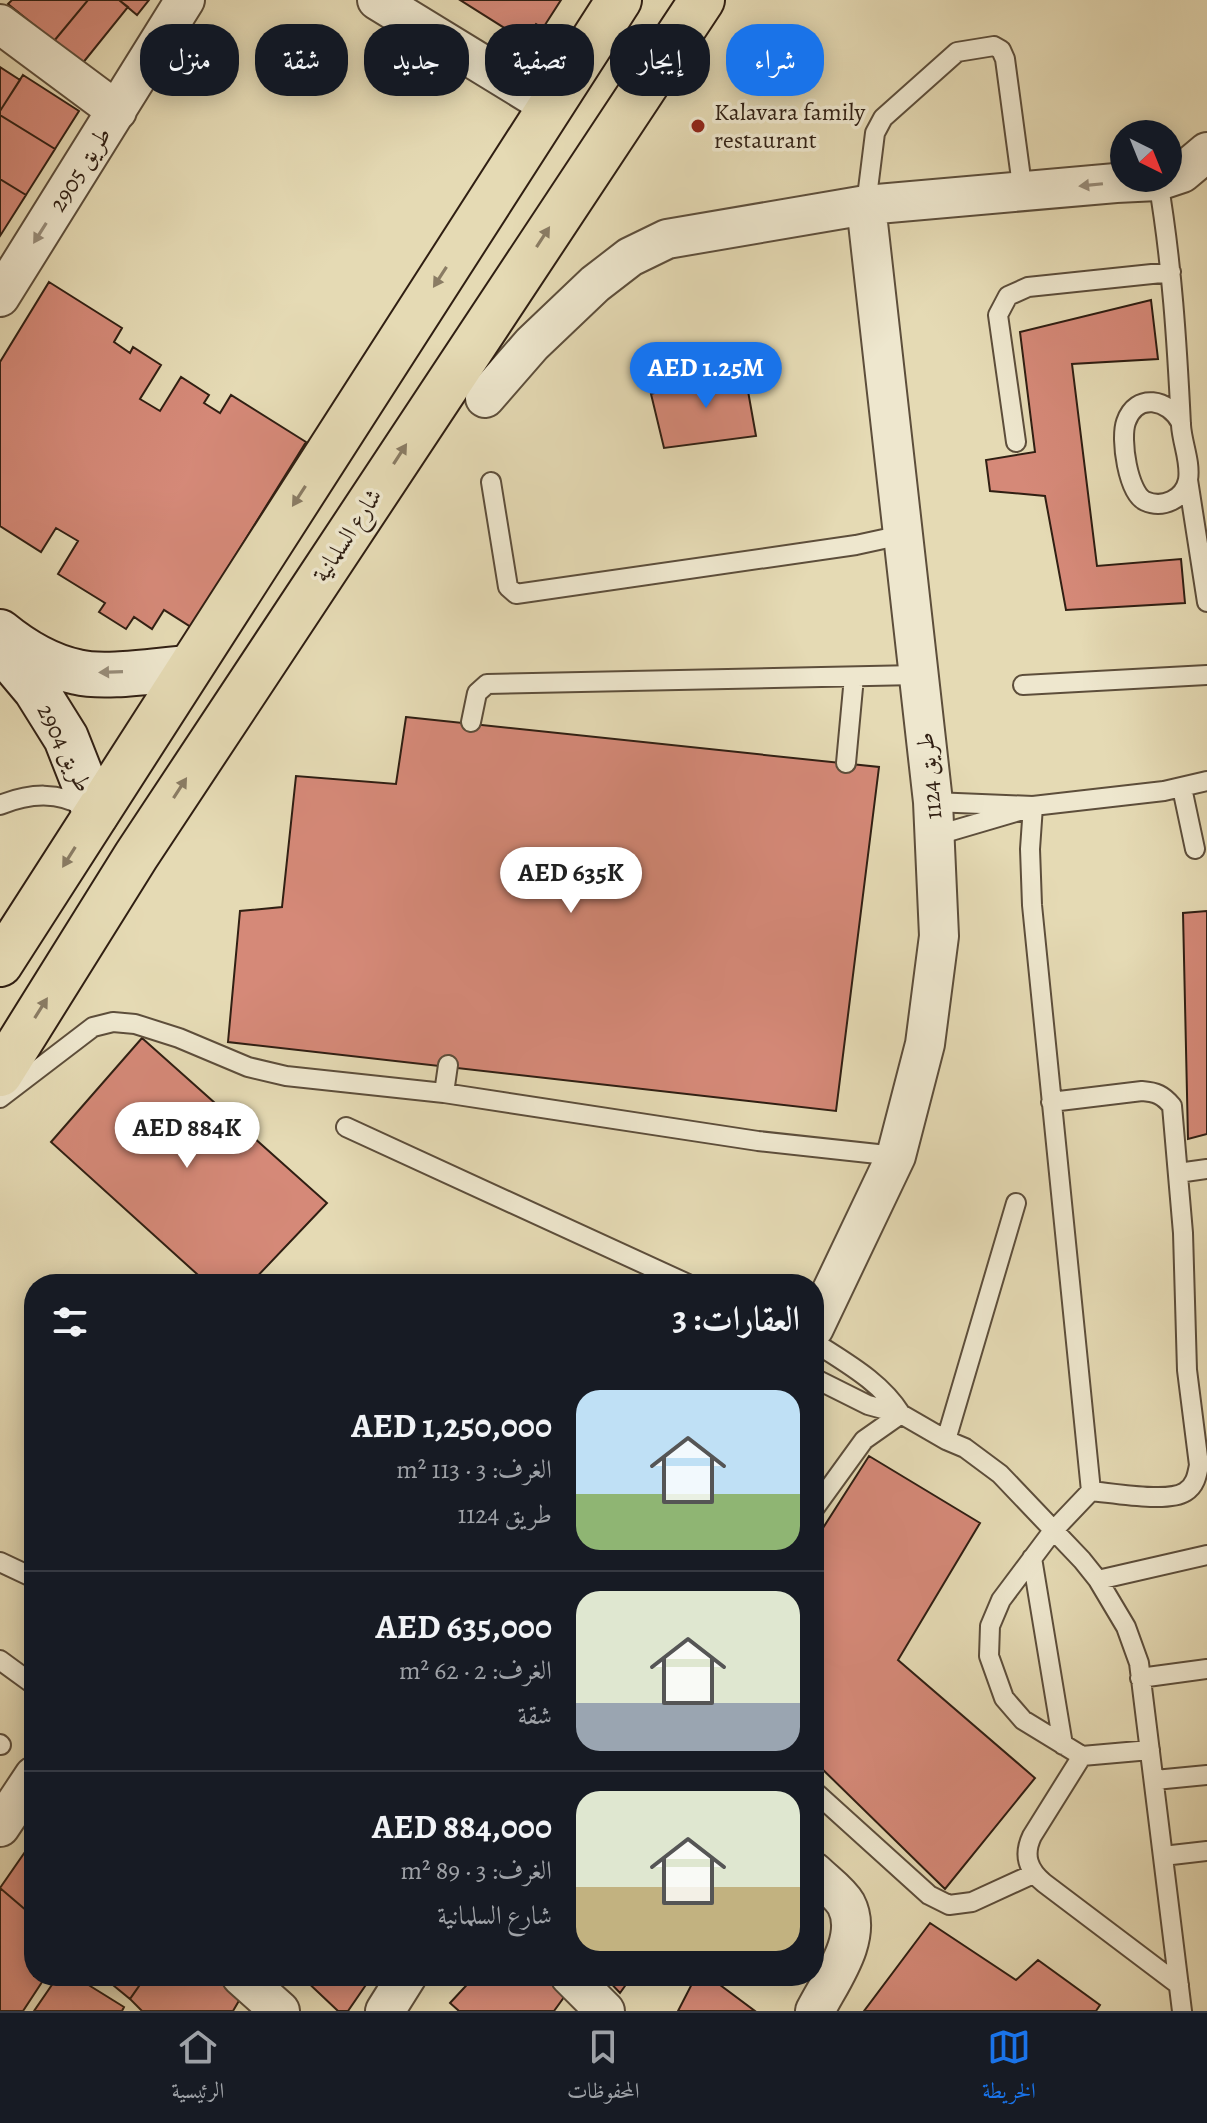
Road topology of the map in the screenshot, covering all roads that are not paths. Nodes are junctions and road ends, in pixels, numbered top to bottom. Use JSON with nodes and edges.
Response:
{"nodes":[{"id":1,"x":185,"y":0,"type":"edge"},
{"id":2,"x":377,"y":0,"type":"edge"},
{"id":3,"x":619,"y":0,"type":"edge"},
{"id":4,"x":702,"y":0,"type":"edge"},
{"id":5,"x":0,"y":24,"type":"edge"},
{"id":6,"x":550,"y":106,"type":"junction"},
{"id":7,"x":117,"y":111,"type":"junction"},
{"id":8,"x":1207,"y":152,"type":"edge"},
{"id":9,"x":1182,"y":173,"type":"edge"},
{"id":10,"x":1110,"y":184,"type":"edge"},
{"id":11,"x":1160,"y":192,"type":"edge"},
{"id":12,"x":1023,"y":193,"type":"junction"},
{"id":13,"x":866,"y":205,"type":"junction"},
{"id":14,"x":1171,"y":272,"type":"junction"},
{"id":15,"x":0,"y":297,"type":"edge"},
{"id":16,"x":485,"y":398,"type":"dead end"},
{"id":17,"x":1181,"y":423,"type":"junction"},
{"id":18,"x":1016,"y":442,"type":"dead end"},
{"id":19,"x":1188,"y":480,"type":"junction"},
{"id":20,"x":491,"y":482,"type":"dead end"},
{"id":21,"x":902,"y":535,"type":"junction"},
{"id":22,"x":1207,"y":602,"type":"edge"},
{"id":23,"x":0,"y":632,"type":"edge"},
{"id":24,"x":0,"y":647,"type":"edge"},
{"id":25,"x":189,"y":668,"type":"junction"},
{"id":26,"x":917,"y":675,"type":"junction"},
{"id":27,"x":1207,"y":675,"type":"edge"},
{"id":28,"x":854,"y":677,"type":"junction"},
{"id":29,"x":1023,"y":685,"type":"dead end"},
{"id":30,"x":471,"y":722,"type":"dead end"},
{"id":31,"x":846,"y":763,"type":"dead end"},
{"id":32,"x":1207,"y":781,"type":"edge"},
{"id":33,"x":1182,"y":788,"type":"junction"},
{"id":34,"x":0,"y":805,"type":"edge"},
{"id":35,"x":1033,"y":806,"type":"junction"},
{"id":36,"x":96,"y":814,"type":"junction"},
{"id":37,"x":934,"y":819,"type":"junction"},
{"id":38,"x":1195,"y":849,"type":"dead end"},
{"id":39,"x":0,"y":964,"type":"edge"},
{"id":40,"x":448,"y":1065,"type":"dead end"},
{"id":41,"x":0,"y":1074,"type":"edge"},
{"id":42,"x":444,"y":1093,"type":"junction"},
{"id":43,"x":0,"y":1098,"type":"edge"},
{"id":44,"x":1051,"y":1102,"type":"junction"},
{"id":45,"x":346,"y":1127,"type":"dead end"},
{"id":46,"x":896,"y":1156,"type":"junction"},
{"id":47,"x":1207,"y":1169,"type":"edge"},
{"id":48,"x":1178,"y":1173,"type":"junction"},
{"id":49,"x":1016,"y":1203,"type":"dead end"},
{"id":50,"x":666,"y":1274,"type":"edge"},
{"id":51,"x":824,"y":1307,"type":"edge"},
{"id":52,"x":824,"y":1349,"type":"edge"},
{"id":53,"x":824,"y":1383,"type":"edge"},
{"id":54,"x":901,"y":1414,"type":"junction"},
{"id":55,"x":946,"y":1440,"type":"junction"},
{"id":56,"x":1202,"y":1454,"type":"edge"},
{"id":57,"x":1091,"y":1491,"type":"junction"},
{"id":58,"x":824,"y":1495,"type":"edge"},
{"id":59,"x":1052,"y":1532,"type":"junction"},
{"id":60,"x":1207,"y":1555,"type":"edge"},
{"id":61,"x":1032,"y":1558,"type":"junction"},
{"id":62,"x":0,"y":1562,"type":"edge"},
{"id":63,"x":24,"y":1573,"type":"edge"},
{"id":64,"x":1098,"y":1580,"type":"junction"},
{"id":65,"x":0,"y":1660,"type":"edge"},
{"id":66,"x":1207,"y":1669,"type":"edge"},
{"id":67,"x":24,"y":1678,"type":"edge"},
{"id":68,"x":1140,"y":1678,"type":"junction"},
{"id":69,"x":1063,"y":1745,"type":"junction"},
{"id":70,"x":1150,"y":1750,"type":"junction"},
{"id":71,"x":1082,"y":1756,"type":"junction"},
{"id":72,"x":1207,"y":1775,"type":"edge"},
{"id":73,"x":1155,"y":1780,"type":"junction"},
{"id":74,"x":24,"y":1796,"type":"edge"},
{"id":75,"x":824,"y":1800,"type":"edge"},
{"id":76,"x":0,"y":1827,"type":"edge"},
{"id":77,"x":1207,"y":1851,"type":"edge"},
{"id":78,"x":1163,"y":1856,"type":"junction"},
{"id":79,"x":1033,"y":1874,"type":"junction"},
{"id":80,"x":824,"y":1882,"type":"edge"},
{"id":81,"x":1179,"y":1985,"type":"junction"},
{"id":82,"x":252,"y":1986,"type":"edge"},
{"id":83,"x":401,"y":1986,"type":"edge"},
{"id":84,"x":580,"y":1986,"type":"edge"},
{"id":85,"x":280,"y":2011,"type":"edge"},
{"id":86,"x":385,"y":2011,"type":"edge"},
{"id":87,"x":605,"y":2011,"type":"edge"},
{"id":88,"x":815,"y":2011,"type":"edge"},
{"id":89,"x":1182,"y":2011,"type":"edge"}],
"edges":[{"from":1,"to":7,"type":"street","name":"طريق 2905"},
{"from":2,"to":6,"type":"street"},
{"from":3,"to":6,"type":"main road"},
{"from":41,"to":4,"type":"main road","name":"شارع السلمانية","one_way":true},
{"from":5,"to":7,"type":"street"},
{"from":6,"to":25,"type":"main road","one_way":true},
{"from":7,"to":15,"type":"street","name":"طريق 2905","one_way":true},
{"from":8,"to":9,"type":"street"},
{"from":10,"to":12,"type":"street","one_way":true},
{"from":11,"to":14,"type":"lane"},
{"from":12,"to":13,"type":"street"},
{"from":12,"to":13,"type":"lane"},
{"from":13,"to":16,"type":"street"},
{"from":13,"to":21,"type":"street","name":"طريق 1124"},
{"from":14,"to":17,"type":"lane"},
{"from":14,"to":18,"type":"lane"},
{"from":17,"to":19,"type":"lane"},
{"from":17,"to":19,"type":"lane"},
{"from":19,"to":22,"type":"lane"},
{"from":20,"to":21,"type":"lane"},
{"from":21,"to":26,"type":"street","name":"طريق 1124"},
{"from":25,"to":23,"type":"street","name":"طريق 2904","one_way":true},
{"from":24,"to":36,"type":"street","name":"طريق 2904"},
{"from":25,"to":36,"type":"main road"},
{"from":26,"to":28,"type":"lane"},
{"from":26,"to":37,"type":"street","name":"طريق 1124"},
{"from":27,"to":29,"type":"lane"},
{"from":28,"to":30,"type":"lane"},
{"from":28,"to":31,"type":"lane"},
{"from":32,"to":33,"type":"lane"},
{"from":33,"to":35,"type":"lane"},
{"from":33,"to":38,"type":"lane"},
{"from":34,"to":36,"type":"lane"},
{"from":35,"to":37,"type":"lane"},
{"from":35,"to":37,"type":"lane"},
{"from":35,"to":44,"type":"lane"},
{"from":36,"to":39,"type":"main road","one_way":true},
{"from":37,"to":46,"type":"street","name":"طريق 1124"},
{"from":40,"to":42,"type":"lane"},
{"from":42,"to":43,"type":"lane"},
{"from":42,"to":46,"type":"lane"},
{"from":44,"to":48,"type":"lane"},
{"from":44,"to":57,"type":"lane"},
{"from":45,"to":50,"type":"lane"},
{"from":46,"to":51,"type":"street","name":"طريق 1124"},
{"from":47,"to":48,"type":"lane"},
{"from":48,"to":56,"type":"lane"},
{"from":49,"to":55,"type":"lane"},
{"from":52,"to":54,"type":"lane"},
{"from":53,"to":54,"type":"lane"},
{"from":54,"to":55,"type":"lane"},
{"from":54,"to":58,"type":"lane"},
{"from":55,"to":59,"type":"lane"},
{"from":56,"to":57,"type":"lane"},
{"from":57,"to":59,"type":"lane"},
{"from":59,"to":61,"type":"lane"},
{"from":59,"to":64,"type":"lane"},
{"from":60,"to":64,"type":"lane"},
{"from":61,"to":69,"type":"lane"},
{"from":61,"to":69,"type":"lane"},
{"from":62,"to":63,"type":"lane"},
{"from":64,"to":68,"type":"lane"},
{"from":65,"to":67,"type":"lane"},
{"from":66,"to":68,"type":"lane"},
{"from":68,"to":70,"type":"lane"},
{"from":69,"to":71,"type":"lane"},
{"from":70,"to":71,"type":"lane"},
{"from":70,"to":73,"type":"lane"},
{"from":71,"to":79,"type":"lane"},
{"from":72,"to":73,"type":"lane"},
{"from":73,"to":78,"type":"lane"},
{"from":74,"to":76,"type":"street"},
{"from":75,"to":79,"type":"lane"},
{"from":77,"to":78,"type":"lane"},
{"from":78,"to":81,"type":"lane"},
{"from":79,"to":81,"type":"lane"},
{"from":80,"to":88,"type":"street"},
{"from":81,"to":89,"type":"lane"},
{"from":82,"to":85,"type":"street"},
{"from":83,"to":86,"type":"street"},
{"from":84,"to":87,"type":"street"}]}
